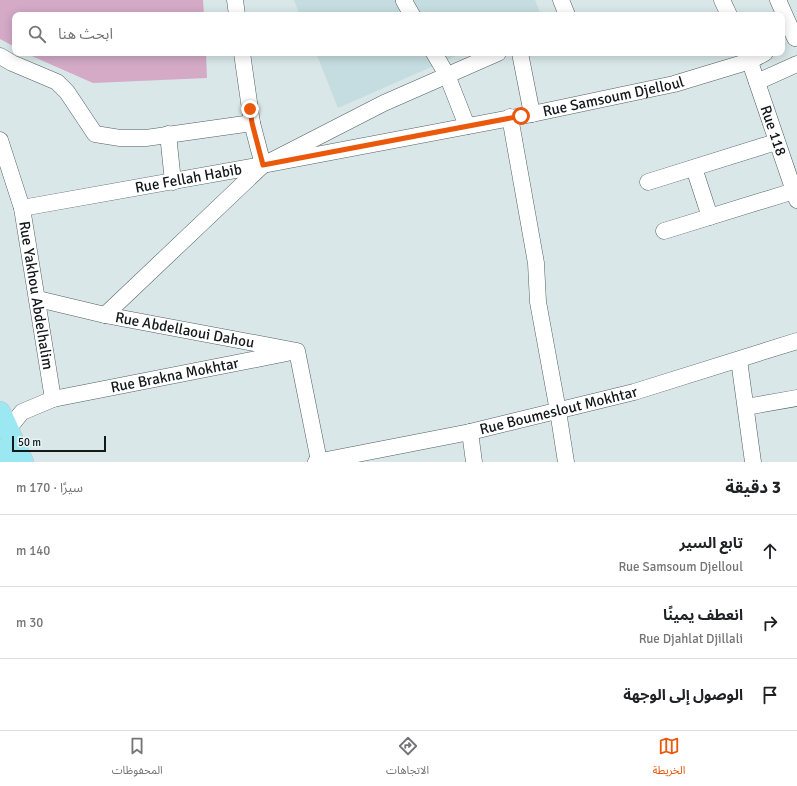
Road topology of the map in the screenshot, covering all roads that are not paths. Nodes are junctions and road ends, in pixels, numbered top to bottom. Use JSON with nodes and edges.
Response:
{"nodes":[{"id":1,"x":235,"y":0,"type":"edge"},
{"id":2,"x":405,"y":0,"type":"edge"},
{"id":3,"x":561,"y":0,"type":"edge"},
{"id":4,"x":722,"y":0,"type":"edge"},
{"id":5,"x":778,"y":0,"type":"edge"},
{"id":6,"x":237,"y":12,"type":"edge"},
{"id":7,"x":410,"y":12,"type":"edge"},
{"id":8,"x":566,"y":12,"type":"edge"},
{"id":9,"x":728,"y":12,"type":"edge"},
{"id":10,"x":782,"y":12,"type":"edge"},
{"id":11,"x":785,"y":20,"type":"edge"},
{"id":12,"x":792,"y":40,"type":"edge"},
{"id":13,"x":0,"y":56,"type":"edge"},
{"id":14,"x":242,"y":56,"type":"edge"},
{"id":15,"x":436,"y":56,"type":"edge"},
{"id":16,"x":491,"y":56,"type":"edge"},
{"id":17,"x":521,"y":56,"type":"edge"},
{"id":18,"x":748,"y":57,"type":"edge"},
{"id":19,"x":797,"y":64,"type":"edge"},
{"id":20,"x":447,"y":75,"type":"junction"},
{"id":21,"x":757,"y":82,"type":"junction"},
{"id":22,"x":532,"y":114,"type":"junction"},
{"id":23,"x":510,"y":118,"type":"junction"},
{"id":24,"x":252,"y":123,"type":"junction"},
{"id":25,"x":467,"y":126,"type":"junction"},
{"id":26,"x":168,"y":134,"type":"junction"},
{"id":27,"x":0,"y":140,"type":"edge"},
{"id":28,"x":776,"y":142,"type":"junction"},
{"id":29,"x":263,"y":165,"type":"junction"},
{"id":30,"x":694,"y":168,"type":"junction"},
{"id":31,"x":173,"y":182,"type":"junction"},
{"id":32,"x":648,"y":182,"type":"dead end"},
{"id":33,"x":795,"y":195,"type":"edge"},
{"id":34,"x":22,"y":208,"type":"junction"},
{"id":35,"x":710,"y":216,"type":"junction"},
{"id":36,"x":664,"y":230,"type":"dead end"},
{"id":37,"x":38,"y":299,"type":"junction"},
{"id":38,"x":106,"y":315,"type":"junction"},
{"id":39,"x":797,"y":341,"type":"edge"},
{"id":40,"x":297,"y":352,"type":"junction"},
{"id":41,"x":739,"y":360,"type":"junction"},
{"id":42,"x":797,"y":398,"type":"edge"},
{"id":43,"x":53,"y":399,"type":"junction"},
{"id":44,"x":746,"y":407,"type":"junction"},
{"id":45,"x":558,"y":411,"type":"junction"},
{"id":46,"x":4,"y":420,"type":"edge"},
{"id":47,"x":470,"y":432,"type":"junction"},
{"id":48,"x":0,"y":450,"type":"edge"},
{"id":49,"x":376,"y":456,"type":"edge"},
{"id":50,"x":4,"y":462,"type":"edge"},
{"id":51,"x":23,"y":462,"type":"edge"},
{"id":52,"x":318,"y":462,"type":"edge"},
{"id":53,"x":474,"y":462,"type":"edge"},
{"id":54,"x":566,"y":462,"type":"edge"},
{"id":55,"x":753,"y":462,"type":"edge"}],
"edges":[{"from":1,"to":6,"type":"street"},
{"from":2,"to":7,"type":"street"},
{"from":3,"to":8,"type":"street"},
{"from":4,"to":9,"type":"street"},
{"from":5,"to":10,"type":"street"},
{"from":11,"to":12,"type":"street"},
{"from":13,"to":26,"type":"street"},
{"from":14,"to":24,"type":"street"},
{"from":15,"to":20,"type":"street"},
{"from":16,"to":20,"type":"street","name":"Rue Fellah Habib"},
{"from":17,"to":22,"type":"street"},
{"from":18,"to":21,"type":"street","name":"Rue 118"},
{"from":18,"to":22,"type":"street","name":"Rue Samsoum Djelloul"},
{"from":19,"to":21,"type":"street"},
{"from":20,"to":25,"type":"street"},
{"from":20,"to":29,"type":"street","name":"Rue Fellah Habib"},
{"from":21,"to":28,"type":"street","name":"Rue 118"},
{"from":22,"to":23,"type":"street","name":"Rue Samsoum Djelloul"},
{"from":23,"to":25,"type":"street","name":"Rue Samsoum Djelloul"},
{"from":23,"to":45,"type":"street"},
{"from":24,"to":26,"type":"street"},
{"from":24,"to":29,"type":"street"},
{"from":25,"to":29,"type":"street","name":"Rue Samsoum Djelloul"},
{"from":26,"to":31,"type":"street"},
{"from":27,"to":34,"type":"street","name":"Rue Yakhou Abdelhalim"},
{"from":28,"to":30,"type":"street"},
{"from":28,"to":33,"type":"street","name":"Rue 118"},
{"from":29,"to":31,"type":"street","name":"Rue Fellah Habib"},
{"from":29,"to":38,"type":"street","name":"Rue Abdellaoui Dahou"},
{"from":30,"to":32,"type":"street"},
{"from":30,"to":35,"type":"street"},
{"from":31,"to":34,"type":"street","name":"Rue Fellah Habib"},
{"from":33,"to":35,"type":"street"},
{"from":34,"to":37,"type":"street","name":"Rue Yakhou Abdelhalim"},
{"from":35,"to":36,"type":"street"},
{"from":37,"to":38,"type":"street"},
{"from":37,"to":43,"type":"street","name":"Rue Yakhou Abdelhalim"},
{"from":38,"to":40,"type":"street","name":"Rue Abdellaoui Dahou"},
{"from":39,"to":41,"type":"street","name":"Rue Boumeslout Mokhtar"},
{"from":40,"to":43,"type":"street","name":"Rue Brakna Mokhtar"},
{"from":40,"to":52,"type":"street"},
{"from":41,"to":44,"type":"street"},
{"from":41,"to":45,"type":"street","name":"Rue Boumeslout Mokhtar"},
{"from":42,"to":44,"type":"street"},
{"from":43,"to":46,"type":"street"},
{"from":44,"to":55,"type":"street"},
{"from":45,"to":47,"type":"street","name":"Rue Boumeslout Mokhtar"},
{"from":45,"to":54,"type":"street"},
{"from":46,"to":51,"type":"main road"},
{"from":47,"to":49,"type":"street","name":"Rue Boumeslout Mokhtar"},
{"from":47,"to":53,"type":"street"},
{"from":48,"to":50,"type":"main road"},
{"from":49,"to":52,"type":"street","name":"Rue Boumeslout Mokhtar"}]}
